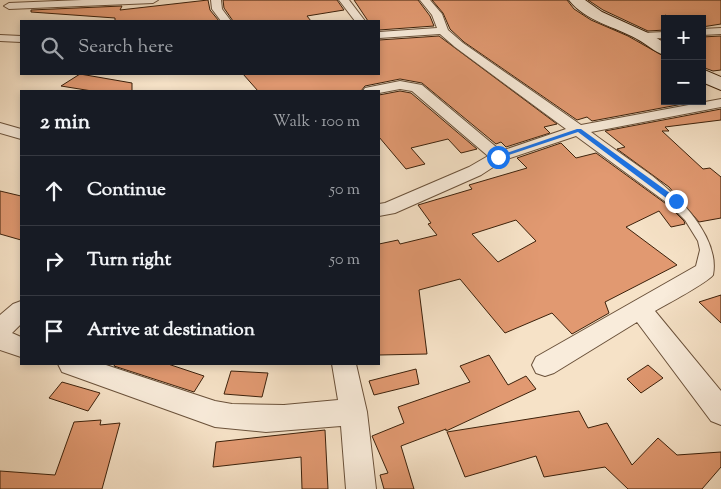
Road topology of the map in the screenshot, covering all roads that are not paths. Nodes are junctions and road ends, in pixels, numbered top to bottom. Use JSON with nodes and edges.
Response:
{"nodes":[{"id":1,"x":153,"y":0,"type":"edge"},
{"id":2,"x":216,"y":0,"type":"edge"},
{"id":3,"x":344,"y":0,"type":"edge"},
{"id":4,"x":425,"y":0,"type":"edge"},
{"id":5,"x":576,"y":0,"type":"edge"},
{"id":6,"x":72,"y":4,"type":"junction"},
{"id":7,"x":9,"y":6,"type":"dead end"},
{"id":8,"x":61,"y":16,"type":"dead end"},
{"id":9,"x":225,"y":20,"type":"edge"},
{"id":10,"x":359,"y":20,"type":"edge"},
{"id":11,"x":443,"y":31,"type":"junction"},
{"id":12,"x":721,"y":31,"type":"edge"},
{"id":13,"x":706,"y":32,"type":"edge"},
{"id":14,"x":380,"y":35,"type":"edge"},
{"id":15,"x":661,"y":35,"type":"edge"},
{"id":16,"x":642,"y":36,"type":"junction"},
{"id":17,"x":1,"y":38,"type":"edge"},
{"id":18,"x":20,"y":39,"type":"edge"},
{"id":19,"x":661,"y":48,"type":"edge"},
{"id":20,"x":706,"y":76,"type":"edge"},
{"id":21,"x":721,"y":85,"type":"edge"},
{"id":22,"x":375,"y":90,"type":"edge"},
{"id":23,"x":721,"y":102,"type":"edge"},
{"id":24,"x":0,"y":128,"type":"edge"},
{"id":25,"x":579,"y":130,"type":"junction"},
{"id":26,"x":20,"y":134,"type":"edge"},
{"id":27,"x":498,"y":157,"type":"junction"},
{"id":28,"x":380,"y":210,"type":"edge"},
{"id":29,"x":642,"y":310,"type":"junction"},
{"id":30,"x":20,"y":311,"type":"edge"},
{"id":31,"x":0,"y":330,"type":"edge"},
{"id":32,"x":0,"y":339,"type":"edge"},
{"id":33,"x":20,"y":346,"type":"edge"},
{"id":34,"x":74,"y":365,"type":"edge"},
{"id":35,"x":344,"y":365,"type":"edge"},
{"id":36,"x":546,"y":365,"type":"dead end"},
{"id":37,"x":353,"y":412,"type":"junction"},
{"id":38,"x":721,"y":412,"type":"edge"},
{"id":39,"x":361,"y":489,"type":"edge"}],
"edges":[{"from":1,"to":6,"type":"street"},
{"from":2,"to":9,"type":"street"},
{"from":3,"to":10,"type":"street"},
{"from":4,"to":11,"type":"street"},
{"from":5,"to":16,"type":"street"},
{"from":6,"to":7,"type":"street"},
{"from":6,"to":8,"type":"street"},
{"from":11,"to":14,"type":"street"},
{"from":11,"to":25,"type":"street"},
{"from":12,"to":13,"type":"street"},
{"from":15,"to":16,"type":"street"},
{"from":16,"to":19,"type":"street"},
{"from":17,"to":18,"type":"street"},
{"from":20,"to":21,"type":"street"},
{"from":22,"to":27,"type":"street"},
{"from":23,"to":25,"type":"street"},
{"from":24,"to":26,"type":"street"},
{"from":25,"to":27,"type":"street"},
{"from":25,"to":29,"type":"street"},
{"from":27,"to":28,"type":"street"},
{"from":29,"to":36,"type":"street"},
{"from":29,"to":38,"type":"street"},
{"from":30,"to":31,"type":"street"},
{"from":32,"to":33,"type":"street"},
{"from":34,"to":37,"type":"street"},
{"from":35,"to":37,"type":"street"},
{"from":37,"to":39,"type":"street"}]}
